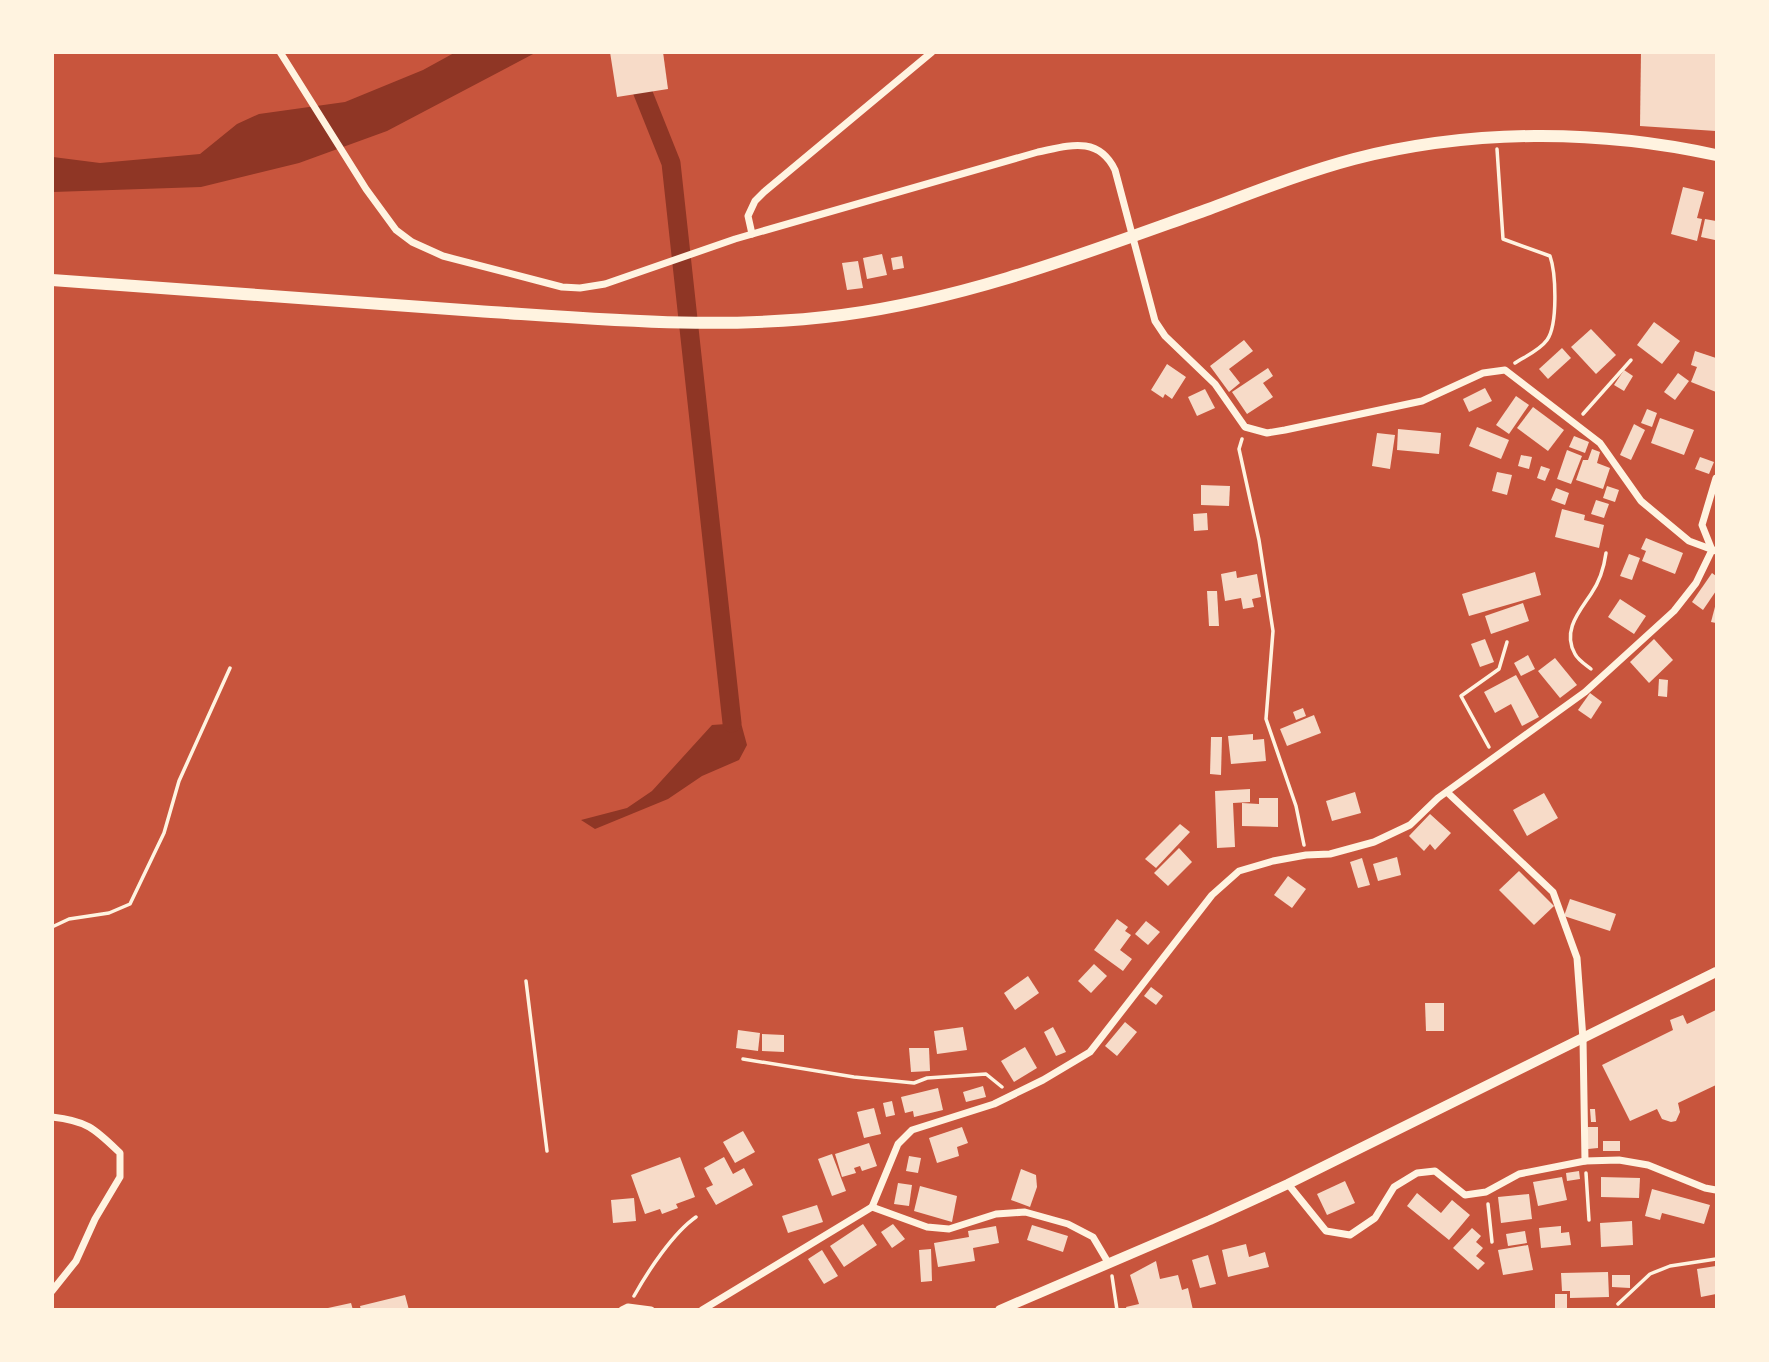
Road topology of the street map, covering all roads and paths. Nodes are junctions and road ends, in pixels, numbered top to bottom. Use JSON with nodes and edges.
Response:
{"nodes":[{"id":1,"x":280,"y":52,"type":"edge"},
{"id":2,"x":932,"y":52,"type":"edge"},
{"id":3,"x":1496,"y":137,"type":"junction"},
{"id":4,"x":1717,"y":155,"type":"edge"},
{"id":5,"x":752,"y":234,"type":"junction"},
{"id":6,"x":1132,"y":236,"type":"junction"},
{"id":7,"x":52,"y":280,"type":"edge"},
{"id":8,"x":1631,"y":360,"type":"dead end"},
{"id":9,"x":1505,"y":370,"type":"junction"},
{"id":10,"x":1574,"y":423,"type":"junction"},
{"id":11,"x":1245,"y":427,"type":"junction"},
{"id":12,"x":1717,"y":478,"type":"edge"},
{"id":13,"x":1714,"y":551,"type":"edge"},
{"id":14,"x":1606,"y":553,"type":"dead end"},
{"id":15,"x":1507,"y":642,"type":"dead end"},
{"id":16,"x":230,"y":668,"type":"dead end"},
{"id":17,"x":1601,"y":678,"type":"junction"},
{"id":18,"x":1495,"y":758,"type":"junction"},
{"id":19,"x":1448,"y":793,"type":"junction"},
{"id":20,"x":1306,"y":855,"type":"junction"},
{"id":21,"x":52,"y":927,"type":"edge"},
{"id":22,"x":1717,"y":972,"type":"edge"},
{"id":23,"x":526,"y":981,"type":"dead end"},
{"id":24,"x":1583,"y":1039,"type":"junction"},
{"id":25,"x":743,"y":1059,"type":"dead end"},
{"id":26,"x":1012,"y":1095,"type":"junction"},
{"id":27,"x":52,"y":1117,"type":"edge"},
{"id":28,"x":547,"y":1151,"type":"dead end"},
{"id":29,"x":1585,"y":1161,"type":"junction"},
{"id":30,"x":1288,"y":1184,"type":"junction"},
{"id":31,"x":1717,"y":1190,"type":"edge"},
{"id":32,"x":1486,"y":1192,"type":"junction"},
{"id":33,"x":872,"y":1207,"type":"junction"},
{"id":34,"x":696,"y":1217,"type":"dead end"},
{"id":35,"x":1589,"y":1220,"type":"dead end"},
{"id":36,"x":1492,"y":1242,"type":"dead end"},
{"id":37,"x":1717,"y":1259,"type":"edge"},
{"id":38,"x":1109,"y":1264,"type":"junction"},
{"id":39,"x":52,"y":1291,"type":"edge"},
{"id":40,"x":1618,"y":1304,"type":"dead end"},
{"id":41,"x":625,"y":1308,"type":"edge"},
{"id":42,"x":651,"y":1310,"type":"edge"},
{"id":43,"x":702,"y":1310,"type":"edge"},
{"id":44,"x":1000,"y":1310,"type":"edge"},
{"id":45,"x":1117,"y":1310,"type":"edge"}],
"edges":[{"from":1,"to":5,"type":"street"},
{"from":2,"to":5,"type":"street"},
{"from":3,"to":4,"type":"highway"},
{"from":3,"to":6,"type":"highway"},
{"from":3,"to":9,"type":"path"},
{"from":5,"to":6,"type":"street"},
{"from":6,"to":7,"type":"highway"},
{"from":6,"to":11,"type":"street"},
{"from":8,"to":10,"type":"path"},
{"from":9,"to":10,"type":"street"},
{"from":9,"to":11,"type":"street"},
{"from":10,"to":13,"type":"street"},
{"from":11,"to":20,"type":"path"},
{"from":12,"to":13,"type":"street"},
{"from":13,"to":17,"type":"street"},
{"from":14,"to":17,"type":"path"},
{"from":15,"to":18,"type":"path"},
{"from":16,"to":21,"type":"path"},
{"from":17,"to":18,"type":"street"},
{"from":18,"to":19,"type":"street"},
{"from":19,"to":20,"type":"street"},
{"from":19,"to":24,"type":"street"},
{"from":20,"to":26,"type":"street"},
{"from":22,"to":24,"type":"main road"},
{"from":23,"to":28,"type":"path"},
{"from":24,"to":29,"type":"street"},
{"from":24,"to":30,"type":"main road"},
{"from":25,"to":26,"type":"path"},
{"from":26,"to":33,"type":"street"},
{"from":27,"to":39,"type":"street"},
{"from":29,"to":31,"type":"street"},
{"from":29,"to":32,"type":"street"},
{"from":29,"to":35,"type":"path"},
{"from":30,"to":32,"type":"street"},
{"from":30,"to":38,"type":"main road"},
{"from":32,"to":36,"type":"path"},
{"from":33,"to":38,"type":"street"},
{"from":33,"to":43,"type":"street"},
{"from":34,"to":41,"type":"path"},
{"from":37,"to":40,"type":"path"},
{"from":38,"to":44,"type":"main road"},
{"from":38,"to":45,"type":"path"},
{"from":41,"to":42,"type":"street"}]}
